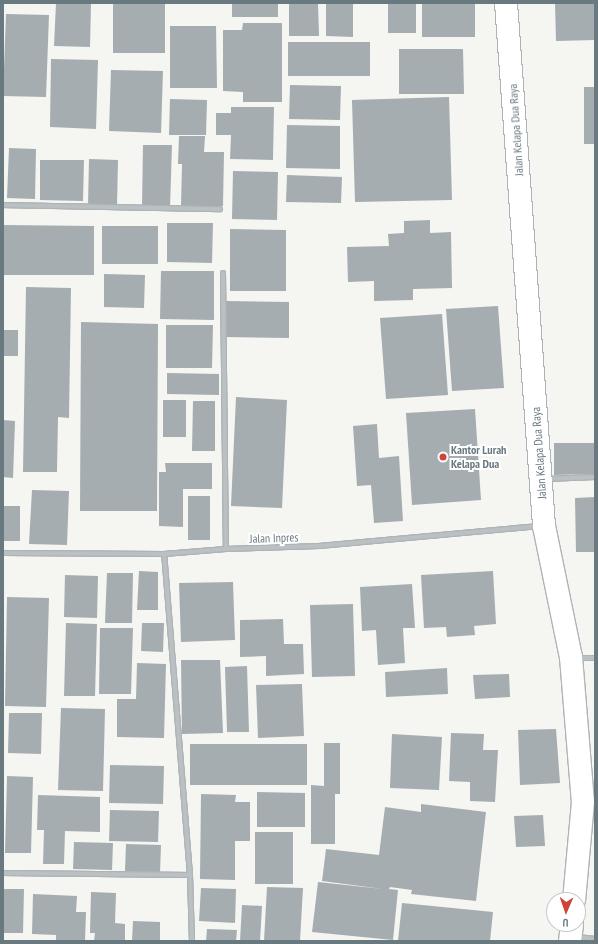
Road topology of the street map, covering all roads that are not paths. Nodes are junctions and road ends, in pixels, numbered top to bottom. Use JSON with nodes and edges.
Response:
{"nodes":[{"id":1,"x":506,"y":3,"type":"edge"},
{"id":2,"x":3,"y":205,"type":"edge"},
{"id":3,"x":220,"y":209,"type":"dead end"},
{"id":4,"x":223,"y":273,"type":"dead end"},
{"id":5,"x":595,"y":477,"type":"edge"},
{"id":6,"x":540,"y":479,"type":"junction"},
{"id":7,"x":544,"y":526,"type":"junction"},
{"id":8,"x":226,"y":549,"type":"junction"},
{"id":9,"x":3,"y":553,"type":"edge"},
{"id":10,"x":164,"y":554,"type":"junction"},
{"id":11,"x":571,"y":657,"type":"junction"},
{"id":12,"x":595,"y":658,"type":"edge"},
{"id":13,"x":3,"y":873,"type":"edge"},
{"id":14,"x":190,"y":875,"type":"junction"},
{"id":15,"x":575,"y":892,"type":"edge"},
{"id":16,"x":571,"y":934,"type":"edge"},
{"id":17,"x":595,"y":939,"type":"edge"},
{"id":18,"x":192,"y":941,"type":"edge"}],
"edges":[{"from":1,"to":6,"type":"street","name":"Jalan Kelapa Dua Raya"},
{"from":2,"to":3,"type":"street"},
{"from":4,"to":8,"type":"street"},
{"from":5,"to":6,"type":"street"},
{"from":6,"to":7,"type":"street","name":"Jalan Kelapa Dua Raya"},
{"from":7,"to":8,"type":"street","name":"Jalan Inpres"},
{"from":7,"to":11,"type":"street","name":"Jalan Kelapa Dua Raya"},
{"from":8,"to":10,"type":"street","name":"Jalan Inpres"},
{"from":9,"to":10,"type":"street","name":"Jalan Inpres"},
{"from":10,"to":14,"type":"street"},
{"from":11,"to":12,"type":"street"},
{"from":11,"to":15,"type":"street","name":"Jalan Kelapa Dua Raya"},
{"from":13,"to":14,"type":"street"},
{"from":14,"to":18,"type":"street"},
{"from":16,"to":17,"type":"street"}]}
